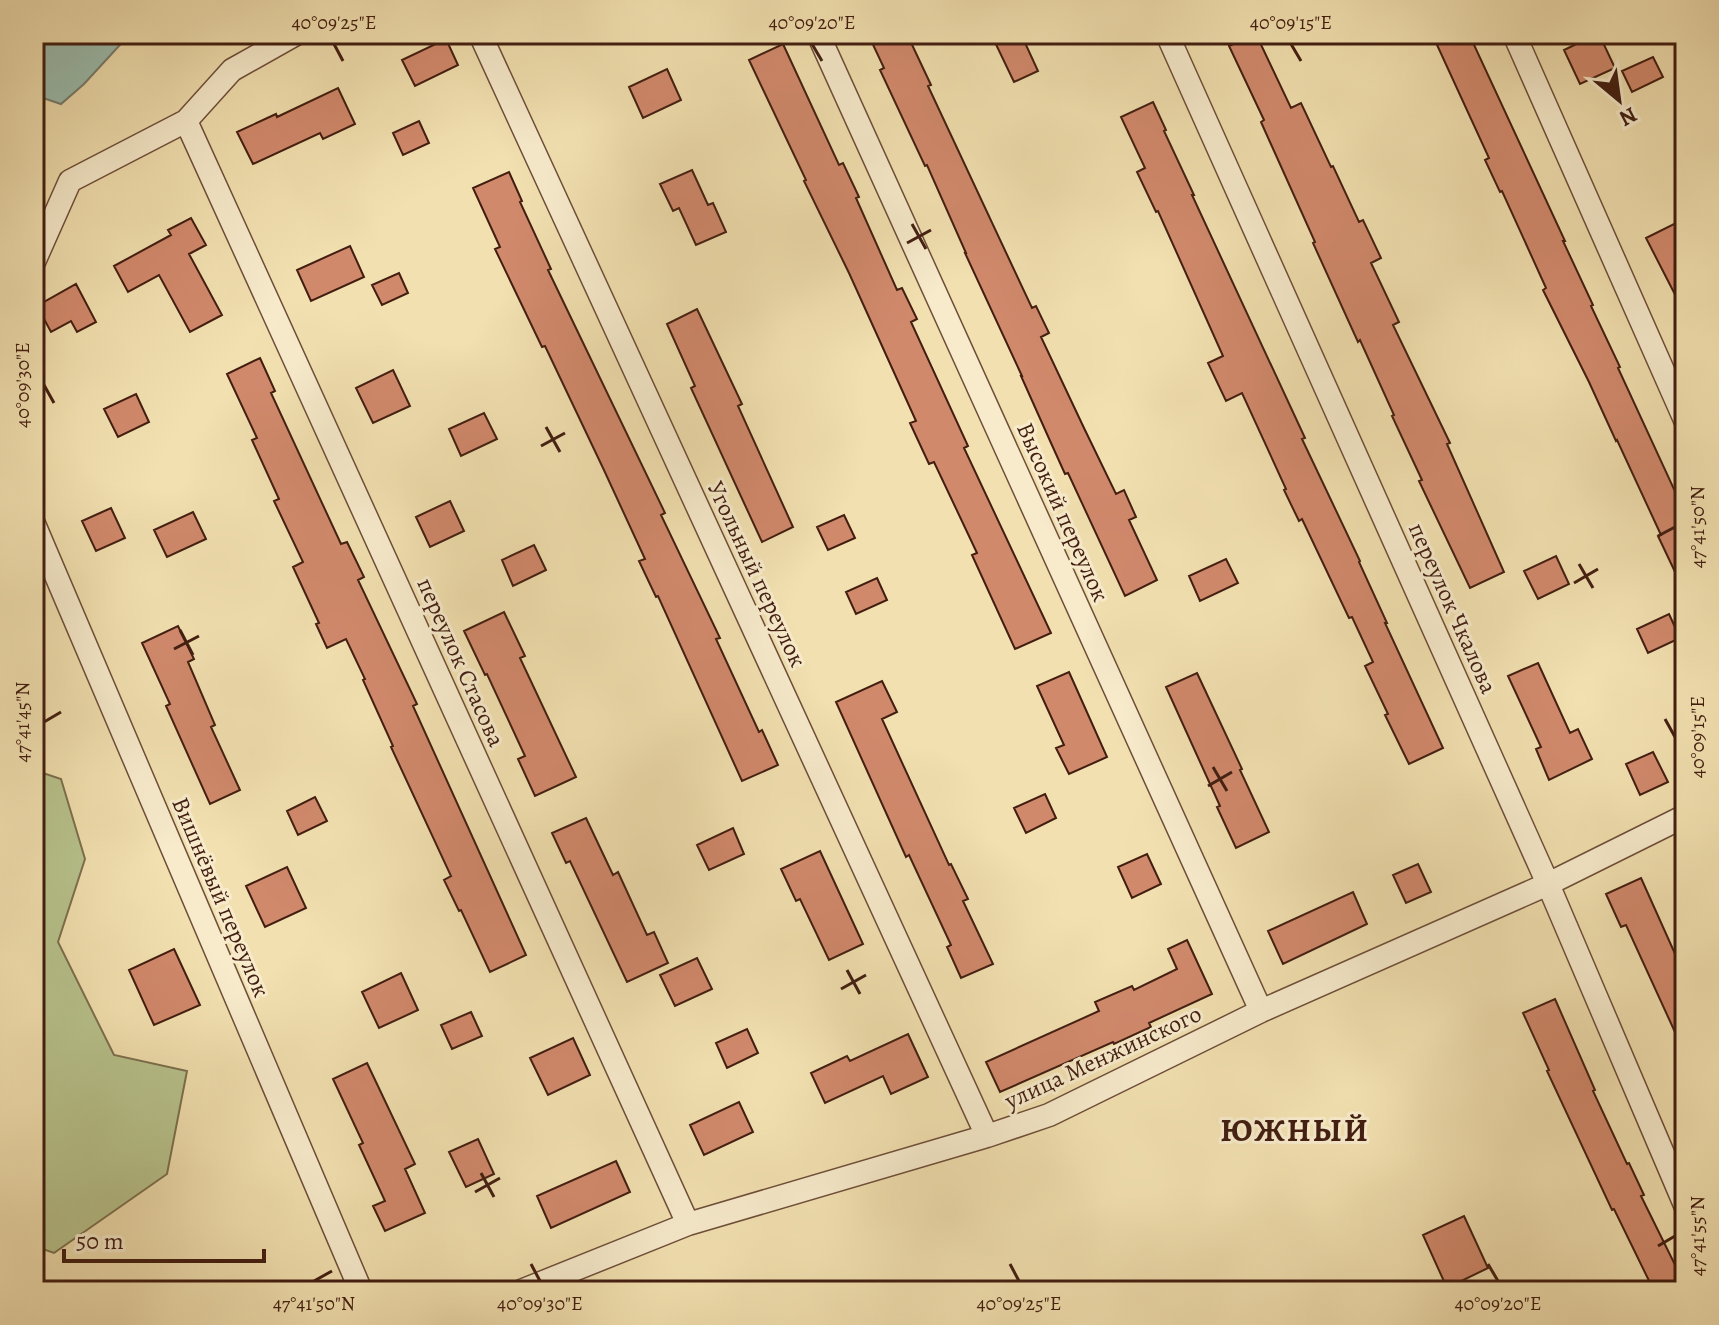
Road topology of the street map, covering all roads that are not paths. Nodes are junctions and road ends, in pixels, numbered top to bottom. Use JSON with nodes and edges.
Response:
{"nodes":[{"id":1,"x":296,"y":34,"type":"edge"},
{"id":2,"x":480,"y":34,"type":"edge"},
{"id":3,"x":818,"y":34,"type":"edge"},
{"id":4,"x":1167,"y":34,"type":"edge"},
{"id":5,"x":1514,"y":34,"type":"edge"},
{"id":6,"x":186,"y":121,"type":"junction"},
{"id":7,"x":34,"y":262,"type":"edge"},
{"id":8,"x":1685,"y":420,"type":"edge"},
{"id":9,"x":34,"y":524,"type":"edge"},
{"id":10,"x":1685,"y":816,"type":"edge"},
{"id":11,"x":1548,"y":884,"type":"junction"},
{"id":12,"x":1261,"y":1011,"type":"junction"},
{"id":13,"x":987,"y":1136,"type":"junction"},
{"id":14,"x":1685,"y":1205,"type":"edge"},
{"id":15,"x":688,"y":1224,"type":"junction"},
{"id":16,"x":361,"y":1291,"type":"edge"},
{"id":17,"x":521,"y":1291,"type":"edge"}],
"edges":[{"from":1,"to":6,"type":"street"},
{"from":2,"to":13,"type":"street","name":"Угольный переулок"},
{"from":3,"to":12,"type":"street","name":"Высокий переулок"},
{"from":4,"to":11,"type":"street","name":"переулок Чкалова"},
{"from":5,"to":8,"type":"street"},
{"from":6,"to":7,"type":"street"},
{"from":6,"to":15,"type":"street","name":"переулок Стасова"},
{"from":9,"to":16,"type":"street","name":"Вишнёвый переулок"},
{"from":10,"to":11,"type":"street","name":"улица Менжинского"},
{"from":11,"to":12,"type":"street","name":"улица Менжинского"},
{"from":11,"to":14,"type":"street","name":"переулок Чкалова"},
{"from":12,"to":13,"type":"street","name":"улица Менжинского"},
{"from":13,"to":15,"type":"street","name":"улица Менжинского"},
{"from":15,"to":17,"type":"street","name":"улица Менжинского"}]}
